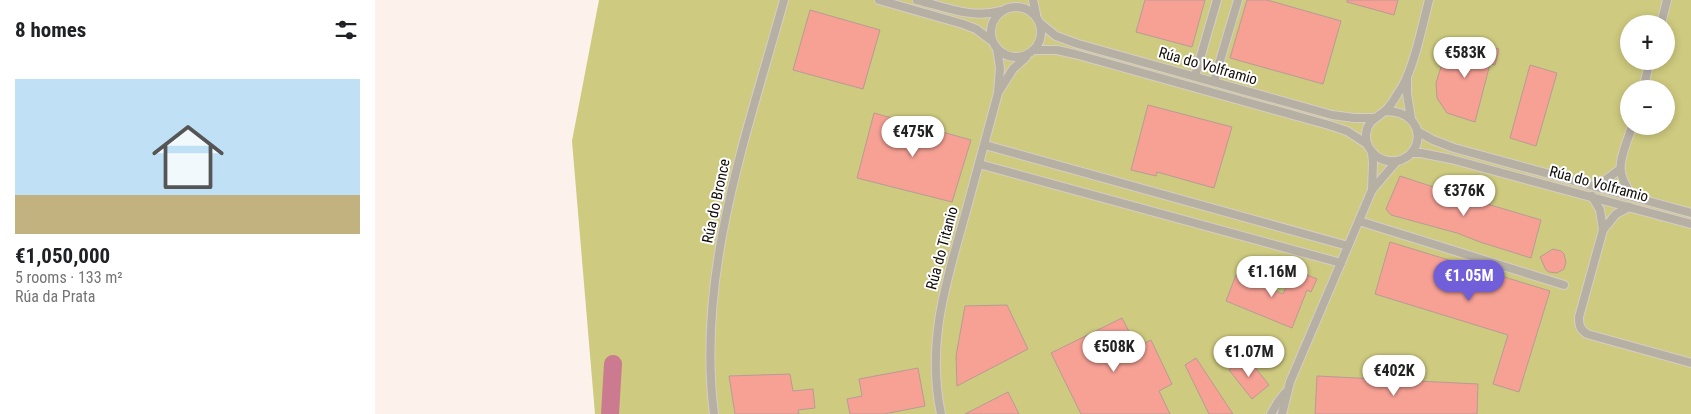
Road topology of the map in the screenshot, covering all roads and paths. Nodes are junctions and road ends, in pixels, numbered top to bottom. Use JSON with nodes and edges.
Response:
{"nodes":[{"id":1,"x":784,"y":0,"type":"edge"},
{"id":2,"x":879,"y":0,"type":"edge"},
{"id":3,"x":917,"y":0,"type":"edge"},
{"id":4,"x":1015,"y":0,"type":"edge"},
{"id":5,"x":1033,"y":0,"type":"edge"},
{"id":6,"x":1217,"y":0,"type":"edge"},
{"id":7,"x":1237,"y":0,"type":"edge"},
{"id":8,"x":1429,"y":0,"type":"edge"},
{"id":9,"x":1667,"y":0,"type":"edge"},
{"id":10,"x":1006,"y":9,"type":"junction"},
{"id":11,"x":1036,"y":14,"type":"junction"},
{"id":12,"x":1663,"y":15,"type":"edge"},
{"id":13,"x":1040,"y":23,"type":"junction"},
{"id":14,"x":992,"y":41,"type":"junction"},
{"id":15,"x":997,"y":48,"type":"junction"},
{"id":16,"x":1035,"y":50,"type":"junction"},
{"id":17,"x":1027,"y":55,"type":"junction"},
{"id":18,"x":1195,"y":76,"type":"junction"},
{"id":19,"x":1407,"y":77,"type":"junction"},
{"id":20,"x":1214,"y":82,"type":"junction"},
{"id":21,"x":998,"y":93,"type":"junction"},
{"id":22,"x":1385,"y":111,"type":"junction"},
{"id":23,"x":1373,"y":118,"type":"junction"},
{"id":24,"x":1411,"y":119,"type":"junction"},
{"id":25,"x":1417,"y":131,"type":"junction"},
{"id":26,"x":1629,"y":135,"type":"edge"},
{"id":27,"x":1367,"y":144,"type":"junction"},
{"id":28,"x":985,"y":145,"type":"junction"},
{"id":29,"x":1372,"y":152,"type":"junction"},
{"id":30,"x":1412,"y":153,"type":"junction"},
{"id":31,"x":1396,"y":162,"type":"junction"},
{"id":32,"x":979,"y":164,"type":"junction"},
{"id":33,"x":1619,"y":170,"type":"junction"},
{"id":34,"x":1597,"y":187,"type":"junction"},
{"id":35,"x":1372,"y":190,"type":"junction"},
{"id":36,"x":1592,"y":196,"type":"junction"},
{"id":37,"x":1633,"y":197,"type":"junction"},
{"id":38,"x":1629,"y":207,"type":"junction"},
{"id":39,"x":1691,"y":213,"type":"edge"},
{"id":40,"x":1359,"y":221,"type":"junction"},
{"id":41,"x":1691,"y":224,"type":"edge"},
{"id":42,"x":1603,"y":230,"type":"junction"},
{"id":43,"x":1349,"y":246,"type":"junction"},
{"id":44,"x":1341,"y":263,"type":"junction"},
{"id":45,"x":1564,"y":285,"type":"dead end"},
{"id":46,"x":1691,"y":363,"type":"edge"},
{"id":47,"x":1287,"y":391,"type":"junction"},
{"id":48,"x":714,"y":414,"type":"edge"},
{"id":49,"x":941,"y":414,"type":"edge"},
{"id":50,"x":1271,"y":414,"type":"edge"},
{"id":51,"x":1282,"y":414,"type":"edge"}],
"edges":[{"from":1,"to":48,"type":"street","name":"Rúa do Bronce"},
{"from":2,"to":14,"type":"street"},
{"from":3,"to":10,"type":"street"},
{"from":4,"to":10,"type":"street"},
{"from":5,"to":11,"type":"street"},
{"from":6,"to":18,"type":"street"},
{"from":7,"to":20,"type":"street"},
{"from":8,"to":19,"type":"street"},
{"from":9,"to":12,"type":"street"},
{"from":10,"to":11,"type":"street"},
{"from":10,"to":14,"type":"street"},
{"from":11,"to":13,"type":"street"},
{"from":13,"to":16,"type":"street"},
{"from":13,"to":18,"type":"street","name":"Rúa do Volframio"},
{"from":14,"to":15,"type":"street"},
{"from":15,"to":17,"type":"street"},
{"from":15,"to":21,"type":"street"},
{"from":16,"to":17,"type":"street"},
{"from":16,"to":27,"type":"street","name":"Rúa do Volframio"},
{"from":17,"to":21,"type":"street"},
{"from":18,"to":20,"type":"street","name":"Rúa do Volframio"},
{"from":19,"to":22,"type":"street"},
{"from":19,"to":24,"type":"street"},
{"from":20,"to":23,"type":"street","name":"Rúa do Volframio"},
{"from":21,"to":28,"type":"street","name":"Rúa do Titanio"},
{"from":22,"to":23,"type":"street"},
{"from":22,"to":24,"type":"street"},
{"from":23,"to":27,"type":"street"},
{"from":24,"to":25,"type":"street"},
{"from":25,"to":30,"type":"street"},
{"from":25,"to":34,"type":"street","name":"Rúa do Volframio"},
{"from":26,"to":33,"type":"street"},
{"from":27,"to":29,"type":"street"},
{"from":28,"to":32,"type":"street","name":"Rúa do Titanio"},
{"from":28,"to":43,"type":"street"},
{"from":29,"to":31,"type":"street"},
{"from":29,"to":35,"type":"street"},
{"from":30,"to":31,"type":"street"},
{"from":30,"to":36,"type":"street","name":"Rúa do Volframio"},
{"from":31,"to":35,"type":"street"},
{"from":32,"to":44,"type":"street"},
{"from":32,"to":49,"type":"street","name":"Rúa do Titanio"},
{"from":33,"to":34,"type":"street"},
{"from":33,"to":37,"type":"street"},
{"from":34,"to":37,"type":"street","name":"Rúa do Volframio"},
{"from":35,"to":40,"type":"street"},
{"from":36,"to":38,"type":"street","name":"Rúa do Volframio"},
{"from":36,"to":42,"type":"street"},
{"from":37,"to":39,"type":"street","name":"Rúa do Volframio"},
{"from":38,"to":41,"type":"street","name":"Rúa do Volframio"},
{"from":38,"to":42,"type":"street"},
{"from":40,"to":43,"type":"street"},
{"from":40,"to":45,"type":"street"},
{"from":42,"to":46,"type":"street"},
{"from":43,"to":44,"type":"street"},
{"from":44,"to":47,"type":"street"},
{"from":47,"to":50,"type":"street"},
{"from":47,"to":51,"type":"street"}]}
